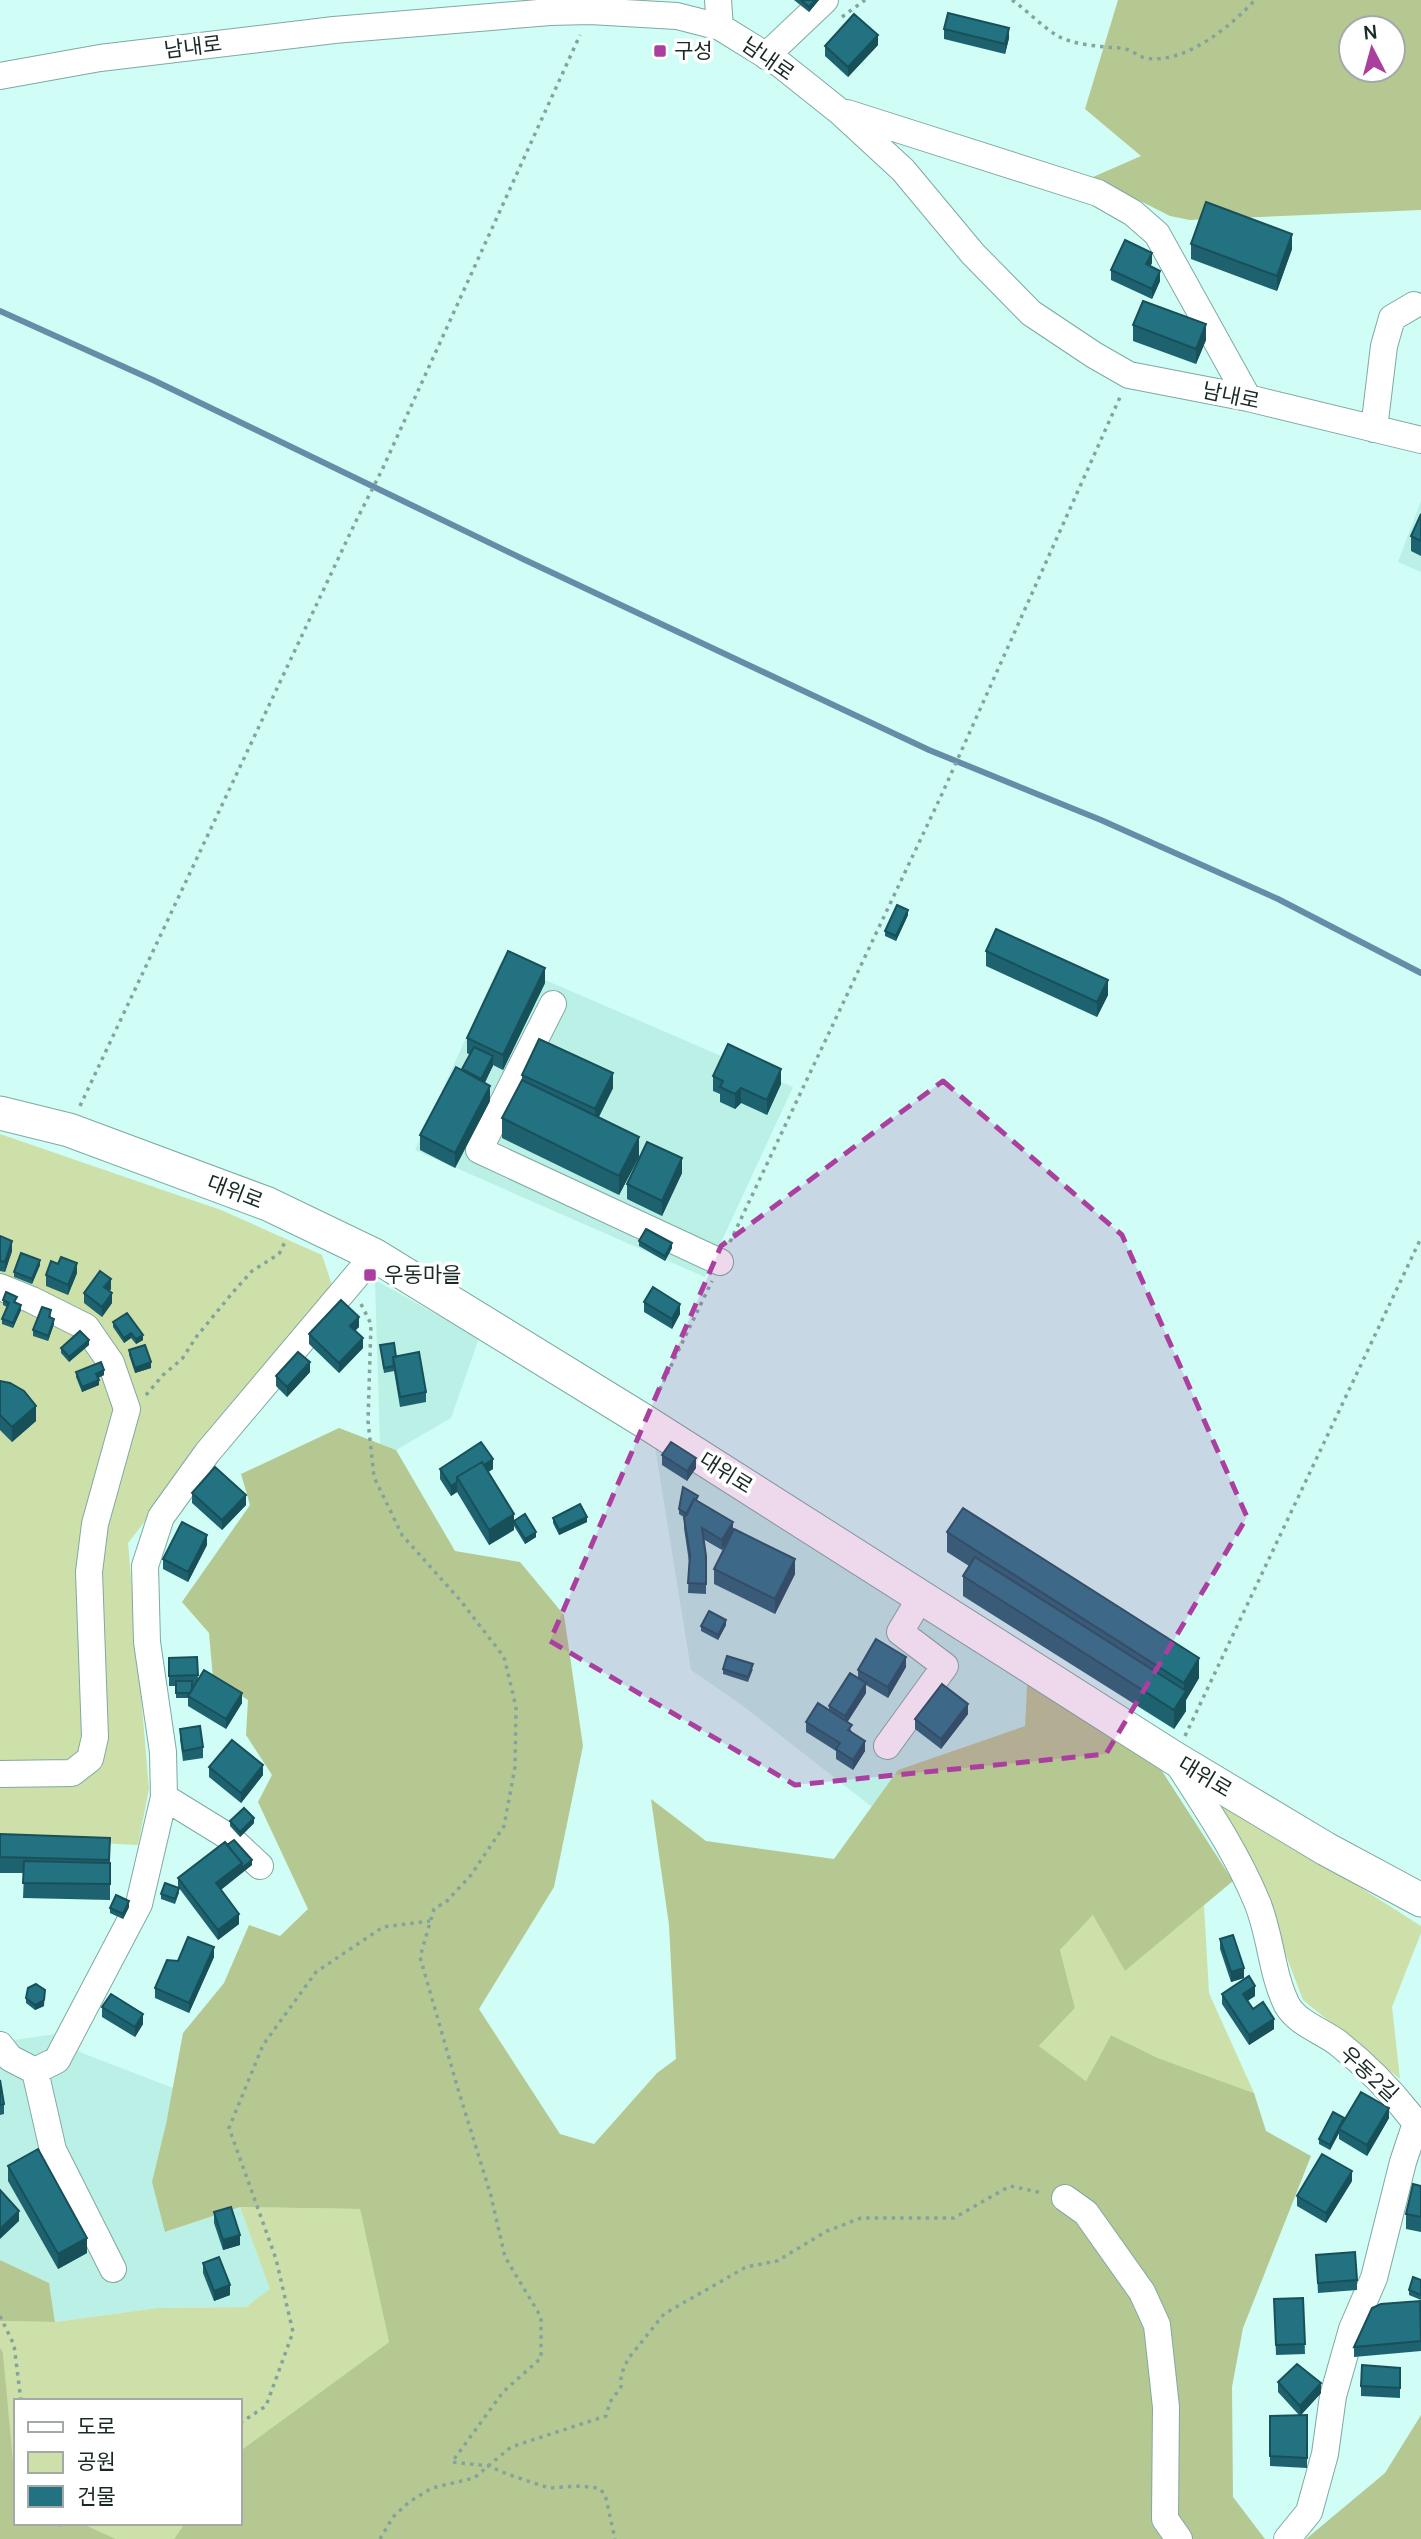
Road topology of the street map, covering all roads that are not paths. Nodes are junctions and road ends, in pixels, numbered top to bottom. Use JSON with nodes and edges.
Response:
{"nodes":[{"id":1,"x":718,"y":0,"type":"edge"},
{"id":2,"x":825,"y":0,"type":"edge"},
{"id":3,"x":720,"y":27,"type":"junction"},
{"id":4,"x":766,"y":56,"type":"junction"},
{"id":5,"x":0,"y":76,"type":"edge"},
{"id":6,"x":839,"y":111,"type":"junction"},
{"id":7,"x":1413,"y":305,"type":"dead end"},
{"id":8,"x":1248,"y":398,"type":"junction"},
{"id":9,"x":1374,"y":429,"type":"junction"},
{"id":10,"x":1421,"y":440,"type":"edge"},
{"id":11,"x":553,"y":1004,"type":"dead end"},
{"id":12,"x":0,"y":1113,"type":"edge"},
{"id":13,"x":374,"y":1255,"type":"junction"},
{"id":14,"x":720,"y":1262,"type":"road end"},
{"id":15,"x":0,"y":1287,"type":"edge"},
{"id":16,"x":921,"y":1597,"type":"junction"},
{"id":17,"x":887,"y":1746,"type":"dead end"},
{"id":18,"x":1174,"y":1758,"type":"junction"},
{"id":19,"x":0,"y":1774,"type":"edge"},
{"id":20,"x":164,"y":1797,"type":"junction"},
{"id":21,"x":260,"y":1866,"type":"dead end"},
{"id":22,"x":1421,"y":1900,"type":"edge"},
{"id":23,"x":0,"y":2045,"type":"edge"},
{"id":24,"x":35,"y":2071,"type":"junction"},
{"id":25,"x":1065,"y":2198,"type":"road end"},
{"id":26,"x":113,"y":2269,"type":"dead end"},
{"id":27,"x":1179,"y":2539,"type":"edge"},
{"id":28,"x":1287,"y":2539,"type":"edge"}],
"edges":[{"from":1,"to":3,"type":"street"},
{"from":2,"to":4,"type":"street"},
{"from":3,"to":4,"type":"street","name":"남내로"},
{"from":3,"to":5,"type":"street","name":"남내로"},
{"from":4,"to":6,"type":"street","name":"남내로"},
{"from":6,"to":8,"type":"street","name":"남내로"},
{"from":6,"to":8,"type":"street"},
{"from":7,"to":9,"type":"street"},
{"from":8,"to":9,"type":"street","name":"남내로"},
{"from":9,"to":10,"type":"street","name":"남내로"},
{"from":11,"to":14,"type":"street"},
{"from":12,"to":13,"type":"main road","name":"대위로"},
{"from":13,"to":16,"type":"main road","name":"대위로"},
{"from":13,"to":20,"type":"street"},
{"from":15,"to":19,"type":"street"},
{"from":16,"to":17,"type":"street"},
{"from":16,"to":18,"type":"main road","name":"대위로"},
{"from":18,"to":22,"type":"main road","name":"대위로"},
{"from":18,"to":28,"type":"street","name":"우동2길"},
{"from":20,"to":21,"type":"street"},
{"from":20,"to":24,"type":"street"},
{"from":23,"to":24,"type":"street"},
{"from":24,"to":26,"type":"street"},
{"from":25,"to":27,"type":"street"}]}
